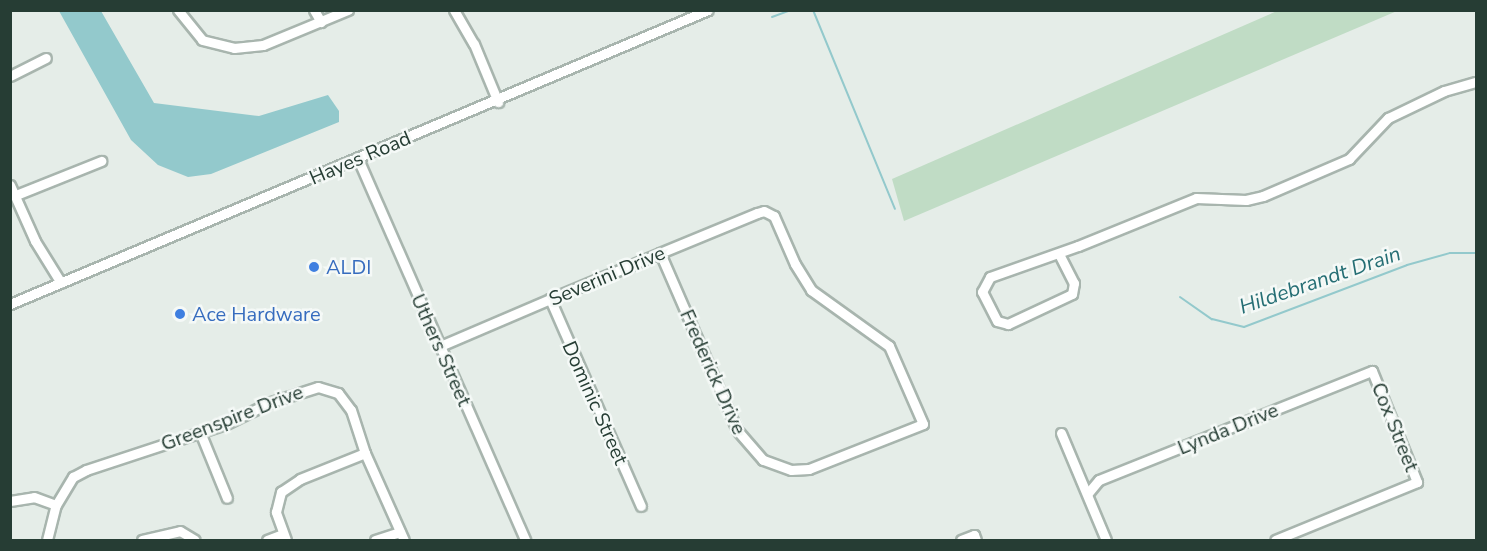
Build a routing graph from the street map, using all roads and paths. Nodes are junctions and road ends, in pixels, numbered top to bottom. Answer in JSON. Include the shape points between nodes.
{"nodes":[{"id":1,"x":178,"y":10,"type":"edge"},
{"id":2,"x":314,"y":10,"type":"edge"},
{"id":3,"x":348,"y":10,"type":"edge"},
{"id":4,"x":454,"y":10,"type":"edge"},
{"id":5,"x":708,"y":10,"type":"edge"},
{"id":6,"x":321,"y":22,"type":"junction"},
{"id":7,"x":46,"y":58,"type":"dead end"},
{"id":8,"x":10,"y":76,"type":"edge"},
{"id":9,"x":1474,"y":85,"type":"edge"},
{"id":10,"x":498,"y":102,"type":"junction"},
{"id":11,"x":358,"y":159,"type":"junction"},
{"id":12,"x":101,"y":161,"type":"dead end"},
{"id":13,"x":10,"y":184,"type":"edge"},
{"id":14,"x":16,"y":195,"type":"junction"},
{"id":15,"x":660,"y":253,"type":"junction"},
{"id":16,"x":1059,"y":254,"type":"junction"},
{"id":17,"x":61,"y":283,"type":"junction"},
{"id":18,"x":550,"y":299,"type":"junction"},
{"id":19,"x":10,"y":304,"type":"edge"},
{"id":20,"x":440,"y":346,"type":"junction"},
{"id":21,"x":1372,"y":371,"type":"joint"},
{"id":22,"x":923,"y":424,"type":"joint"},
{"id":23,"x":200,"y":432,"type":"junction"},
{"id":24,"x":1060,"y":433,"type":"dead end"},
{"id":25,"x":365,"y":453,"type":"junction"},
{"id":26,"x":1088,"y":493,"type":"junction"},
{"id":27,"x":227,"y":498,"type":"dead end"},
{"id":28,"x":10,"y":501,"type":"edge"},
{"id":29,"x":56,"y":505,"type":"junction"},
{"id":30,"x":641,"y":506,"type":"dead end"},
{"id":31,"x":402,"y":536,"type":"edge"},
{"id":32,"x":284,"y":537,"type":"edge"},
{"id":33,"x":975,"y":538,"type":"edge"},
{"id":34,"x":47,"y":540,"type":"edge"},
{"id":35,"x":142,"y":540,"type":"edge"},
{"id":36,"x":195,"y":540,"type":"edge"},
{"id":37,"x":267,"y":540,"type":"edge"},
{"id":38,"x":375,"y":540,"type":"edge"},
{"id":39,"x":525,"y":540,"type":"edge"},
{"id":40,"x":961,"y":540,"type":"edge"},
{"id":41,"x":1106,"y":540,"type":"edge"},
{"id":42,"x":1275,"y":540,"type":"edge"}],
"edges":[{"from":1,"to":6,"type":"street","via":[[202,40],[234,48],[263,45]]},
{"from":2,"to":6,"type":"street"},
{"from":3,"to":6,"type":"street"},
{"from":4,"to":10,"type":"street","via":[[474,44]]},
{"from":5,"to":10,"type":"street","name":"Hayes Road"},
{"from":7,"to":8,"type":"street"},
{"from":9,"to":16,"type":"street","via":[[1445,90],[1388,118],[1349,159],[1271,193],[1246,200],[1196,198]]},
{"from":10,"to":11,"type":"street","name":"Hayes Road"},
{"from":11,"to":17,"type":"street","name":"Hayes Road"},
{"from":11,"to":20,"type":"street","name":"Uthers Street"},
{"from":12,"to":14,"type":"street"},
{"from":13,"to":14,"type":"street"},
{"from":14,"to":17,"type":"street","via":[[35,241]]},
{"from":15,"to":18,"type":"street","name":"Severini Drive"},
{"from":15,"to":22,"type":"street","name":"Severini Drive","via":[[757,213],[774,216],[811,290],[889,346]]},
{"from":15,"to":22,"type":"street","name":"Frederick Drive","via":[[737,430],[763,460],[790,470],[809,469]]},
{"from":16,"to":16,"type":"street","via":[[1027,262],[986,280],[982,292],[997,321],[1008,324],[1069,297],[1074,283]]},
{"from":17,"to":19,"type":"street","name":"Hayes Road"},
{"from":18,"to":20,"type":"street","name":"Severini Drive"},
{"from":18,"to":30,"type":"street","name":"Dominic Street"},
{"from":20,"to":39,"type":"street","name":"Uthers Street"},
{"from":21,"to":26,"type":"street","name":"Lynda Drive","via":[[1099,480]]},
{"from":21,"to":42,"type":"street","name":"Cox Street","via":[[1417,482]]},
{"from":23,"to":25,"type":"street","name":"Greenspire Drive","via":[[318,387],[338,393],[345,400]]},
{"from":23,"to":27,"type":"street"},
{"from":23,"to":29,"type":"street","name":"Greenspire Drive","via":[[86,470],[74,477]]},
{"from":24,"to":26,"type":"street"},
{"from":25,"to":31,"type":"street","name":"Greenspire Drive"},
{"from":25,"to":32,"type":"street","via":[[300,479],[281,492],[276,512]]},
{"from":26,"to":41,"type":"street"},
{"from":28,"to":29,"type":"street","via":[[34,497]]},
{"from":29,"to":34,"type":"street","name":"Greenspire Drive"},
{"from":31,"to":38,"type":"street"},
{"from":32,"to":37,"type":"street"},
{"from":33,"to":40,"type":"street"},
{"from":35,"to":36,"type":"street","via":[[180,531]]}]}
